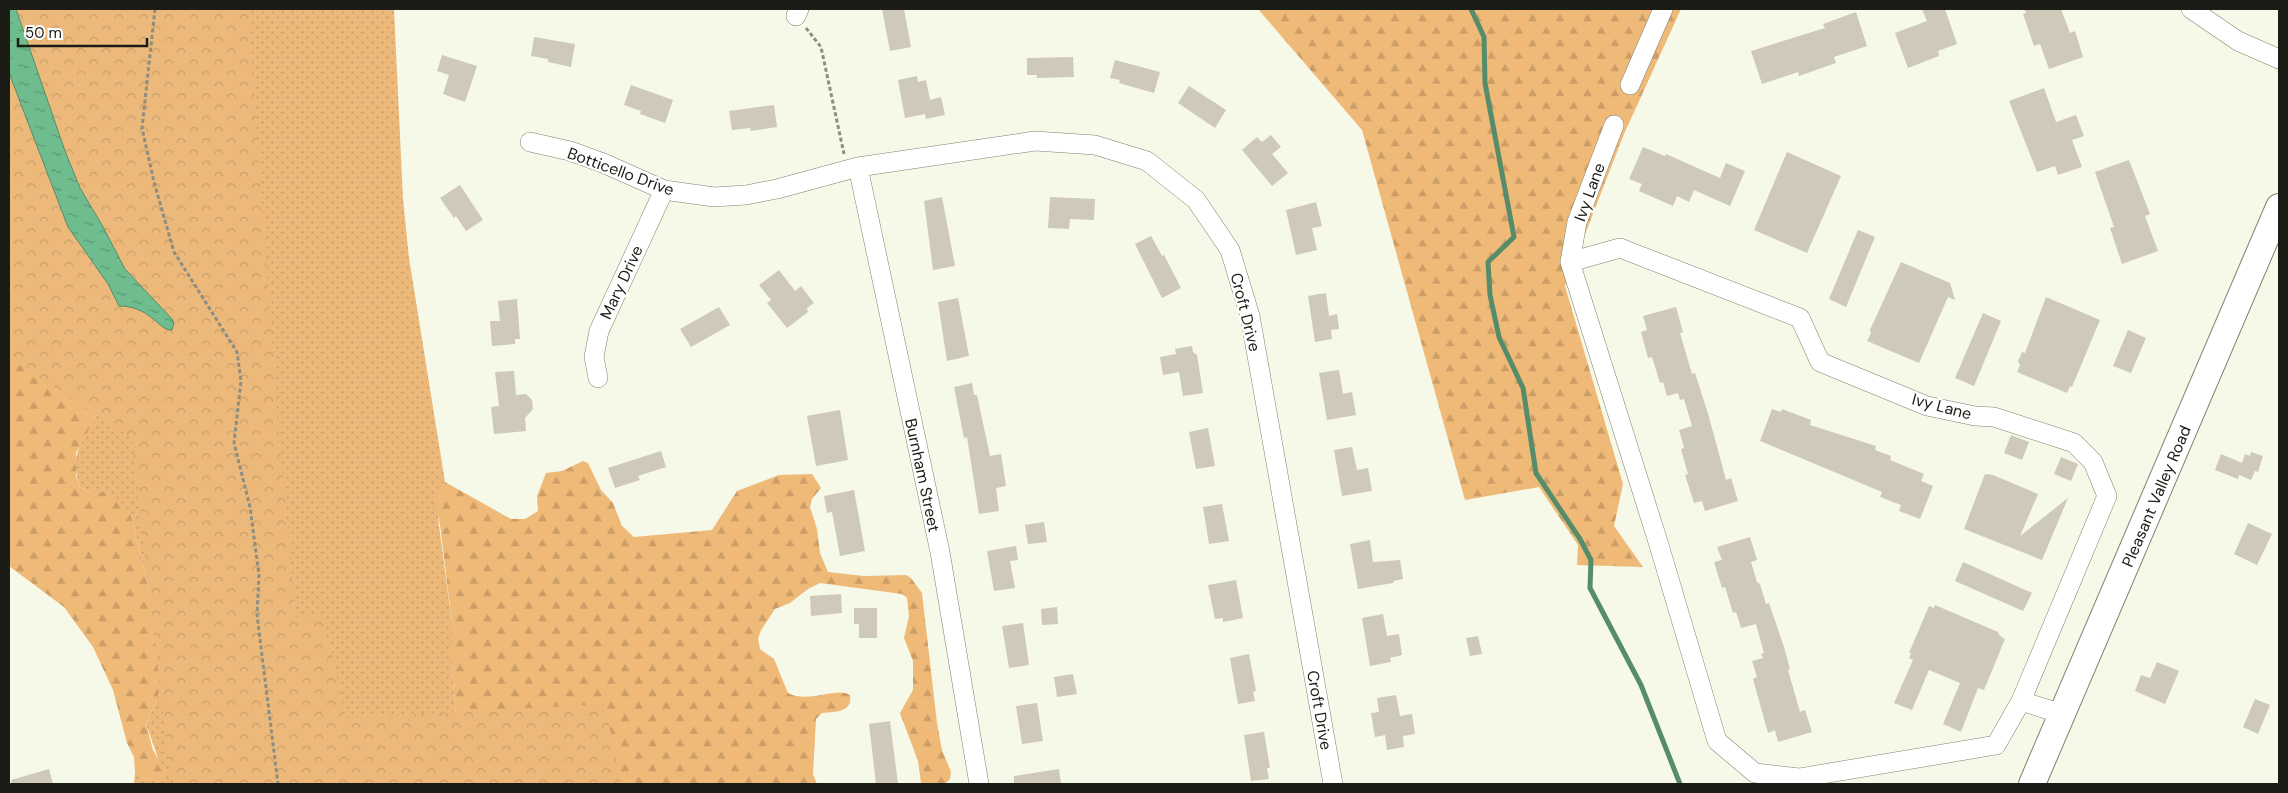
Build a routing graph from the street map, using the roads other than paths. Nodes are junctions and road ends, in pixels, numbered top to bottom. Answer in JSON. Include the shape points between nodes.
{"nodes":[{"id":1,"x":1663,"y":9,"type":"edge"},
{"id":2,"x":2191,"y":9,"type":"edge"},
{"id":3,"x":2279,"y":59,"type":"edge"},
{"id":4,"x":1630,"y":85,"type":"dead end"},
{"id":5,"x":1614,"y":125,"type":"dead end"},
{"id":6,"x":530,"y":142,"type":"dead end"},
{"id":7,"x":858,"y":167,"type":"junction"},
{"id":8,"x":664,"y":190,"type":"junction"},
{"id":9,"x":2279,"y":207,"type":"edge"},
{"id":10,"x":1570,"y":262,"type":"junction"},
{"id":11,"x":598,"y":378,"type":"dead end"},
{"id":12,"x":2021,"y":701,"type":"junction"},
{"id":13,"x":2062,"y":714,"type":"junction"},
{"id":14,"x":979,"y":784,"type":"edge"},
{"id":15,"x":1333,"y":784,"type":"edge"},
{"id":16,"x":2032,"y":784,"type":"edge"}],
"edges":[{"from":1,"to":4,"type":"street"},
{"from":2,"to":3,"type":"street","via":[[2238,41]]},
{"from":5,"to":10,"type":"street","name":"Ivy Lane","via":[[1577,222]]},
{"from":6,"to":8,"type":"street","name":"Botticello Drive","via":[[604,163]]},
{"from":7,"to":8,"type":"street","name":"Botticello Drive","via":[[746,195],[714,197]]},
{"from":7,"to":14,"type":"street","name":"Burnham Street","via":[[940,552]]},
{"from":7,"to":15,"type":"street","name":"Croft Drive","via":[[1035,141],[1095,145],[1147,161],[1196,200],[1230,250],[1250,316]]},
{"from":8,"to":11,"type":"street","name":"Mary Drive","via":[[598,331],[594,357]]},
{"from":9,"to":13,"type":"main road","name":"Pleasant Valley Road"},
{"from":10,"to":12,"type":"street","name":"Ivy Lane","via":[[1717,741],[1755,773],[1799,778],[1996,745]]},
{"from":10,"to":12,"type":"street","name":"Ivy Lane","via":[[1620,248],[1800,318],[1820,362],[1926,406],[1994,417],[2074,443],[2093,462],[2107,496]]},
{"from":12,"to":13,"type":"street"},
{"from":13,"to":16,"type":"main road","name":"Pleasant Valley Road"}]}
